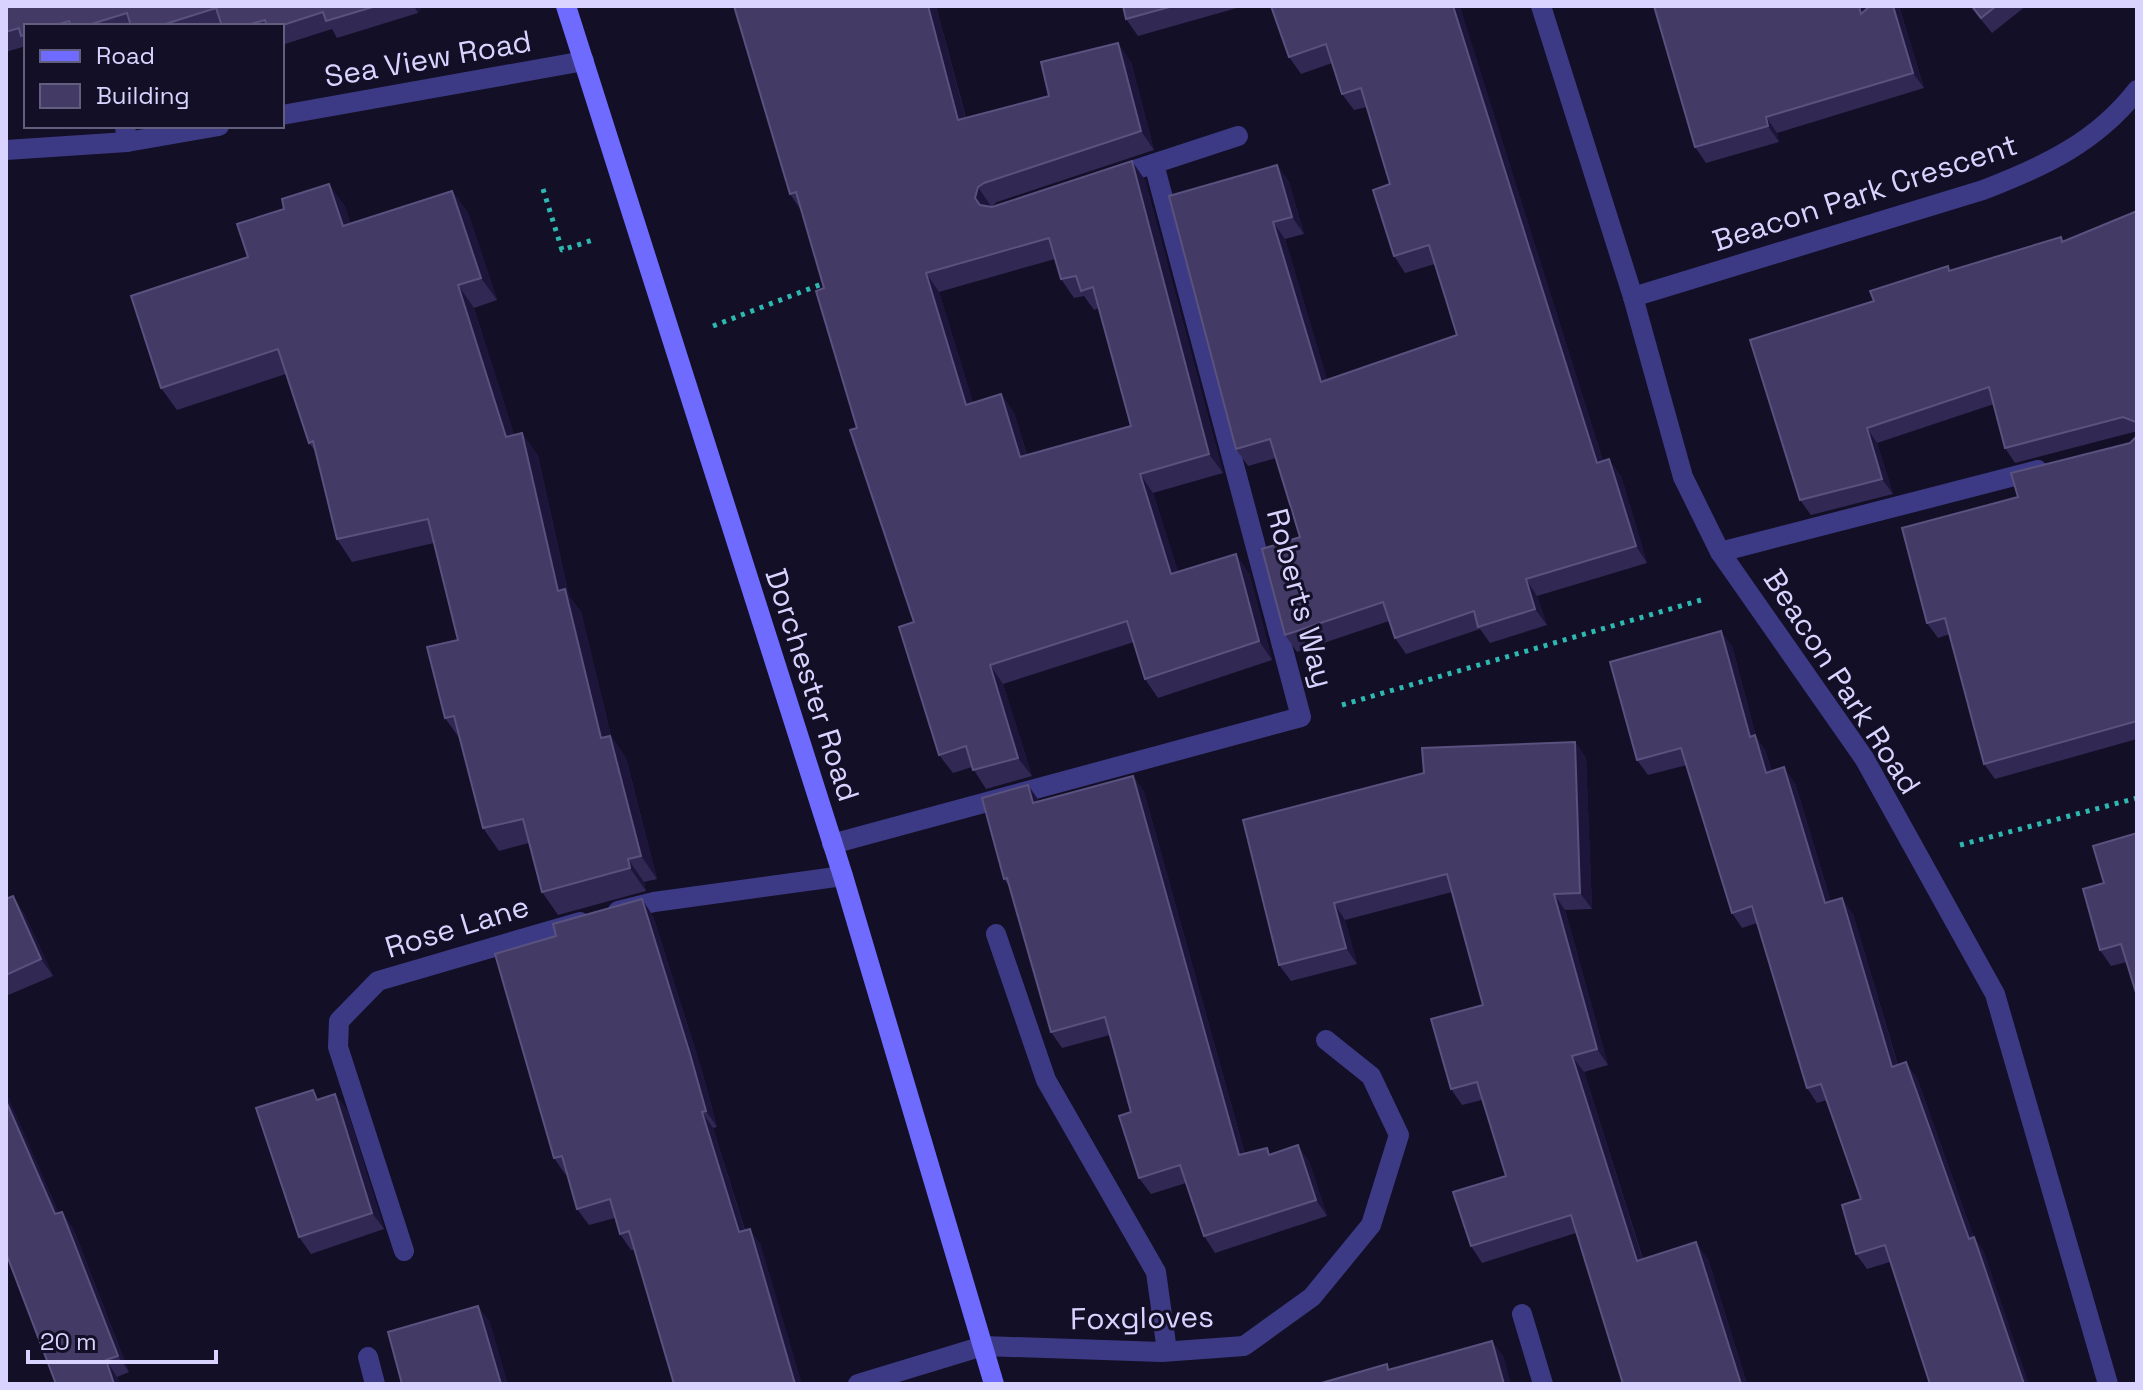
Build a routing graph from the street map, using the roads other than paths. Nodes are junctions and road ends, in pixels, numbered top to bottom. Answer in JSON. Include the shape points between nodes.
{"nodes":[{"id":1,"x":566,"y":6,"type":"edge"},
{"id":2,"x":1541,"y":6,"type":"edge"},
{"id":3,"x":584,"y":61,"type":"junction"},
{"id":4,"x":2137,"y":90,"type":"edge"},
{"id":5,"x":284,"y":115,"type":"edge"},
{"id":6,"x":196,"y":128,"type":"edge"},
{"id":7,"x":126,"y":134,"type":"edge"},
{"id":8,"x":1238,"y":136,"type":"dead end"},
{"id":9,"x":6,"y":150,"type":"edge"},
{"id":10,"x":1154,"y":164,"type":"junction"},
{"id":11,"x":1098,"y":182,"type":"edge"},
{"id":12,"x":1633,"y":297,"type":"junction"},
{"id":13,"x":2060,"y":465,"type":"edge"},
{"id":14,"x":1720,"y":552,"type":"junction"},
{"id":15,"x":832,"y":844,"type":"junction"},
{"id":16,"x":843,"y":876,"type":"junction"},
{"id":17,"x":996,"y":934,"type":"dead end"},
{"id":18,"x":1326,"y":1040,"type":"dead end"},
{"id":19,"x":404,"y":1251,"type":"dead end"},
{"id":20,"x":1522,"y":1314,"type":"dead end"},
{"id":21,"x":983,"y":1346,"type":"junction"},
{"id":22,"x":1167,"y":1351,"type":"junction"},
{"id":23,"x":368,"y":1357,"type":"dead end"},
{"id":24,"x":375,"y":1384,"type":"edge"},
{"id":25,"x":858,"y":1384,"type":"edge"},
{"id":26,"x":994,"y":1384,"type":"edge"},
{"id":27,"x":1543,"y":1384,"type":"edge"},
{"id":28,"x":2108,"y":1384,"type":"edge"}],
"edges":[{"from":1,"to":3,"type":"main road","name":"Dorchester Road"},
{"from":2,"to":12,"type":"street","name":"Beacon Park Road"},
{"from":3,"to":5,"type":"street","name":"Sea View Road"},
{"from":3,"to":15,"type":"main road","name":"Dorchester Road"},
{"from":4,"to":12,"type":"street","name":"Beacon Park Crescent","via":[[2092,136],[2038,169]]},
{"from":6,"to":7,"type":"street"},
{"from":7,"to":9,"type":"street"},
{"from":8,"to":10,"type":"street"},
{"from":10,"to":11,"type":"street"},
{"from":10,"to":15,"type":"street","name":"Roberts Way","via":[[1301,717]]},
{"from":12,"to":14,"type":"street","name":"Beacon Park Road","via":[[1683,477]]},
{"from":13,"to":14,"type":"street"},
{"from":14,"to":28,"type":"street","name":"Beacon Park Road","via":[[1864,758],[1995,994]]},
{"from":15,"to":16,"type":"main road","name":"Dorchester Road"},
{"from":16,"to":19,"type":"street","name":"Rose Lane","via":[[654,902],[378,981],[349,1008],[336,1032]]},
{"from":16,"to":21,"type":"main road","name":"Dorchester Road"},
{"from":17,"to":22,"type":"street","via":[[1046,1080],[1156,1272]]},
{"from":18,"to":22,"type":"street","name":"Foxgloves","via":[[1371,1076],[1399,1135],[1371,1225],[1312,1297],[1244,1346]]},
{"from":20,"to":27,"type":"street"},
{"from":21,"to":22,"type":"street","name":"Foxgloves"},
{"from":21,"to":25,"type":"street","name":"Foxgloves"},
{"from":21,"to":26,"type":"main road","name":"Dorchester Road"},
{"from":23,"to":24,"type":"street"}]}
